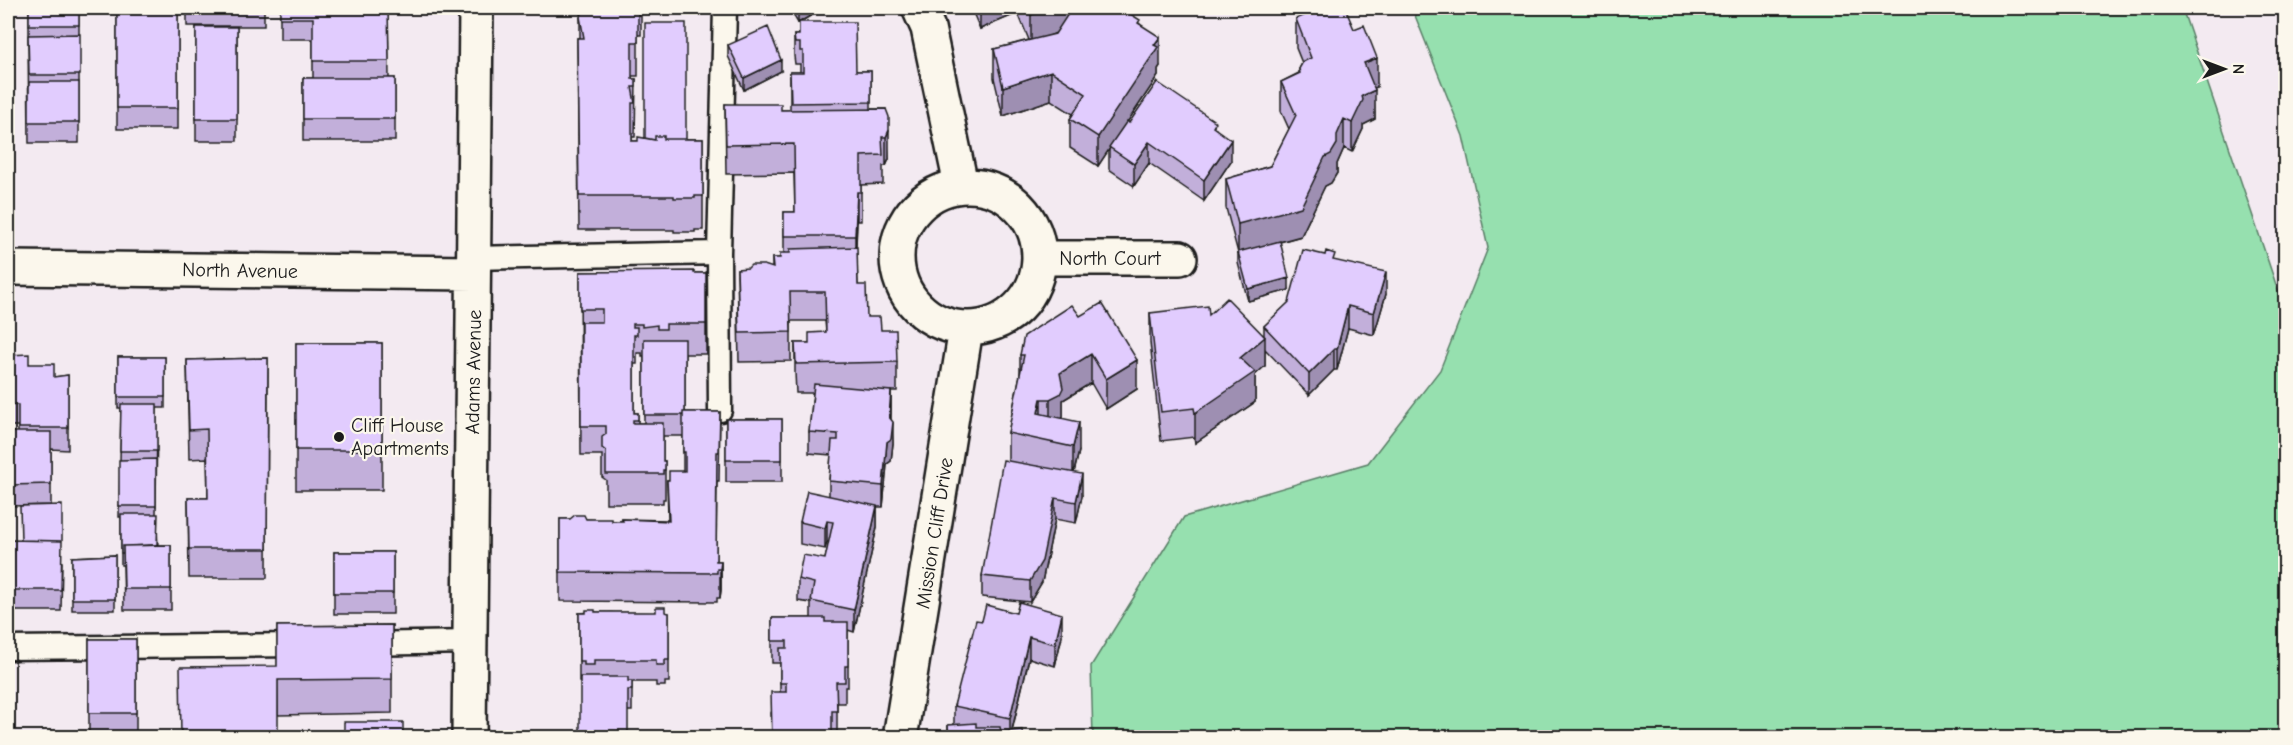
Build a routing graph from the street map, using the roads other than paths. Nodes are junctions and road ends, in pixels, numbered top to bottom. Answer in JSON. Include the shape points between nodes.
{"nodes":[{"id":1,"x":476,"y":8,"type":"edge"},
{"id":2,"x":725,"y":8,"type":"edge"},
{"id":3,"x":919,"y":8,"type":"edge"},
{"id":4,"x":961,"y":185,"type":"junction"},
{"id":5,"x":719,"y":254,"type":"junction"},
{"id":6,"x":1039,"y":258,"type":"junction"},
{"id":7,"x":1180,"y":258,"type":"dead end"},
{"id":8,"x":473,"y":265,"type":"junction"},
{"id":9,"x":8,"y":268,"type":"edge"},
{"id":10,"x":966,"y":329,"type":"junction"},
{"id":11,"x":720,"y":410,"type":"edge"},
{"id":12,"x":470,"y":642,"type":"junction"},
{"id":13,"x":8,"y":648,"type":"edge"},
{"id":14,"x":469,"y":738,"type":"edge"},
{"id":15,"x":900,"y":738,"type":"edge"}],
"edges":[{"from":1,"to":8,"type":"street","name":"Adams Avenue"},
{"from":2,"to":5,"type":"lane"},
{"from":3,"to":4,"type":"street","via":[[928,28]]},
{"from":4,"to":6,"type":"street","via":[[990,189],[1016,204],[1034,228]]},
{"from":4,"to":10,"type":"street","via":[[936,193],[914,210],[901,232],[897,259],[902,286],[917,308],[940,323]]},
{"from":5,"to":8,"type":"lane"},
{"from":5,"to":11,"type":"lane"},
{"from":6,"to":7,"type":"street","name":"North Court"},
{"from":6,"to":10,"type":"street","via":[[1034,285],[1017,309],[994,324]]},
{"from":8,"to":9,"type":"street","name":"North Avenue"},
{"from":8,"to":12,"type":"street","name":"Adams Avenue"},
{"from":10,"to":15,"type":"street","name":"Mission Cliff Drive"},
{"from":12,"to":13,"type":"lane"},
{"from":12,"to":14,"type":"street","name":"Adams Avenue"}]}
